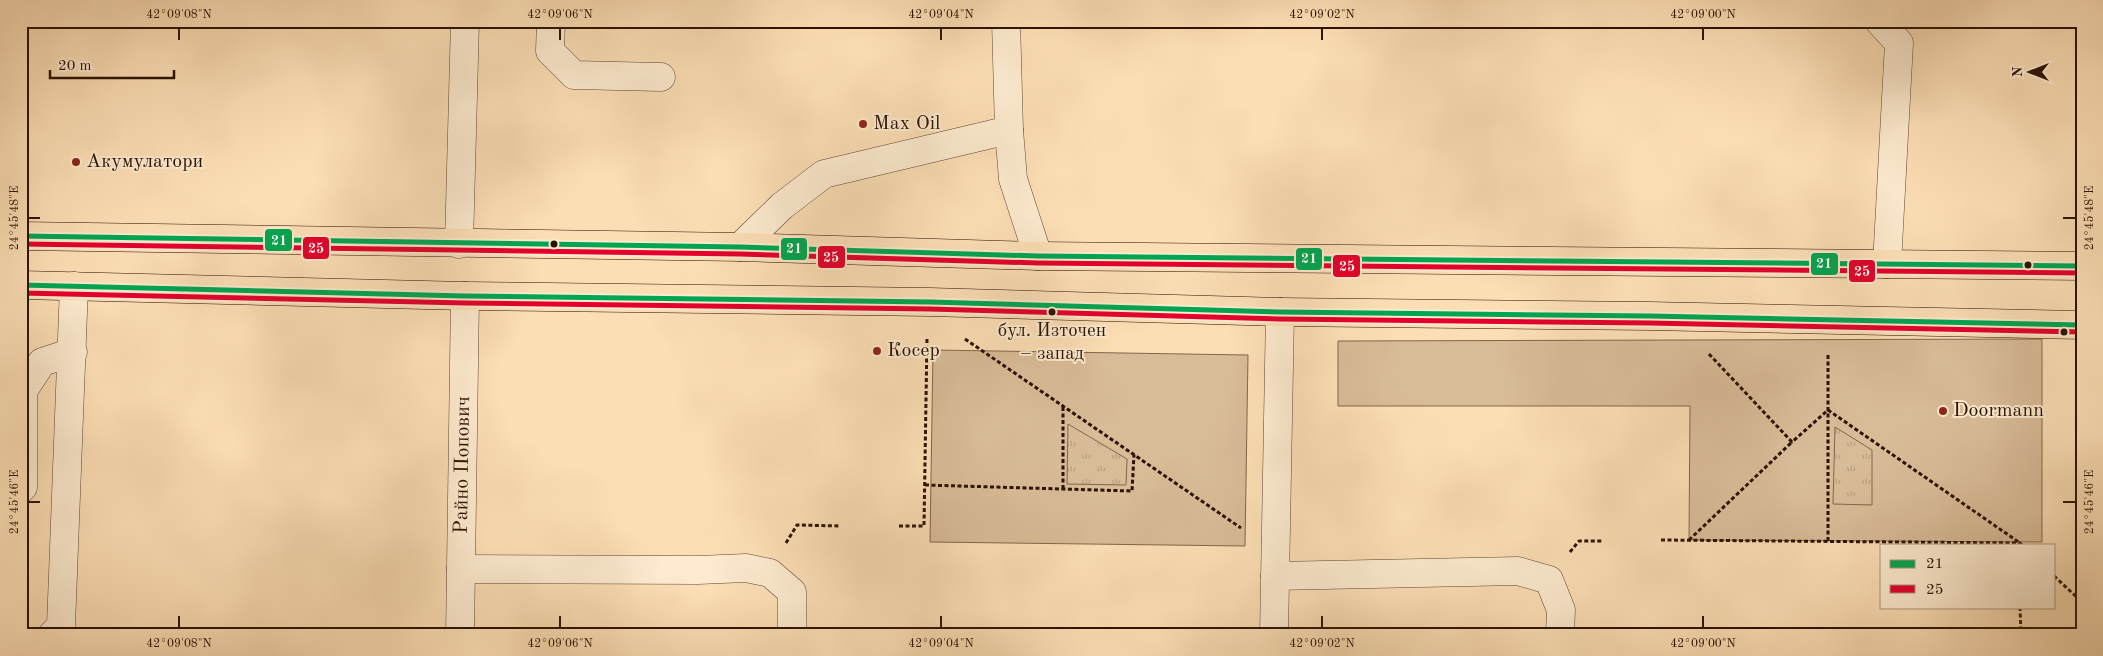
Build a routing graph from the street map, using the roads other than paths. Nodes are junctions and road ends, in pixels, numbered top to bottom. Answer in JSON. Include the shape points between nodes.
{"nodes":[{"id":1,"x":465,"y":21,"type":"edge"},
{"id":2,"x":551,"y":21,"type":"edge"},
{"id":3,"x":1006,"y":21,"type":"edge"},
{"id":4,"x":1879,"y":21,"type":"edge"},
{"id":5,"x":661,"y":77,"type":"dead end"},
{"id":6,"x":1009,"y":130,"type":"junction"},
{"id":7,"x":21,"y":236,"type":"edge"},
{"id":8,"x":459,"y":244,"type":"junction"},
{"id":9,"x":740,"y":247,"type":"junction"},
{"id":10,"x":1038,"y":256,"type":"junction"},
{"id":11,"x":1887,"y":264,"type":"junction"},
{"id":12,"x":2082,"y":266,"type":"edge"},
{"id":13,"x":21,"y":285,"type":"edge"},
{"id":14,"x":74,"y":286,"type":"junction"},
{"id":15,"x":465,"y":296,"type":"junction"},
{"id":16,"x":1280,"y":312,"type":"junction"},
{"id":17,"x":2082,"y":325,"type":"edge"},
{"id":18,"x":73,"y":352,"type":"junction"},
{"id":19,"x":21,"y":489,"type":"edge"},
{"id":20,"x":1275,"y":564,"type":"junction"},
{"id":21,"x":461,"y":569,"type":"junction"},
{"id":22,"x":462,"y":634,"type":"edge"},
{"id":23,"x":52,"y":635,"type":"edge"},
{"id":24,"x":792,"y":635,"type":"edge"},
{"id":25,"x":1274,"y":635,"type":"edge"},
{"id":26,"x":1560,"y":635,"type":"edge"}],
"edges":[{"from":1,"to":8,"type":"street"},
{"from":2,"to":5,"type":"street","via":[[550,51],[574,75]]},
{"from":3,"to":6,"type":"street"},
{"from":4,"to":11,"type":"street","via":[[1899,43]]},
{"from":6,"to":9,"type":"street","via":[[824,174],[782,206]]},
{"from":6,"to":10,"type":"street","via":[[1013,179]]},
{"from":7,"to":8,"type":"main road"},
{"from":8,"to":9,"type":"main road"},
{"from":9,"to":10,"type":"main road"},
{"from":10,"to":11,"type":"main road"},
{"from":11,"to":12,"type":"main road"},
{"from":13,"to":14,"type":"main road"},
{"from":14,"to":15,"type":"main road"},
{"from":14,"to":18,"type":"street"},
{"from":15,"to":16,"type":"main road","via":[[930,302]]},
{"from":15,"to":21,"type":"street","name":"Райно Попович"},
{"from":16,"to":17,"type":"main road"},
{"from":16,"to":20,"type":"street"},
{"from":18,"to":19,"type":"street","via":[[42,362],[23,390]]},
{"from":18,"to":23,"type":"street","via":[[61,626]]},
{"from":20,"to":25,"type":"street"},
{"from":20,"to":26,"type":"street","via":[[1518,571],[1549,580],[1561,610]]},
{"from":21,"to":22,"type":"street","name":"Райно Попович"},
{"from":21,"to":24,"type":"street","via":[[746,568],[770,573],[792,592]]}]}
